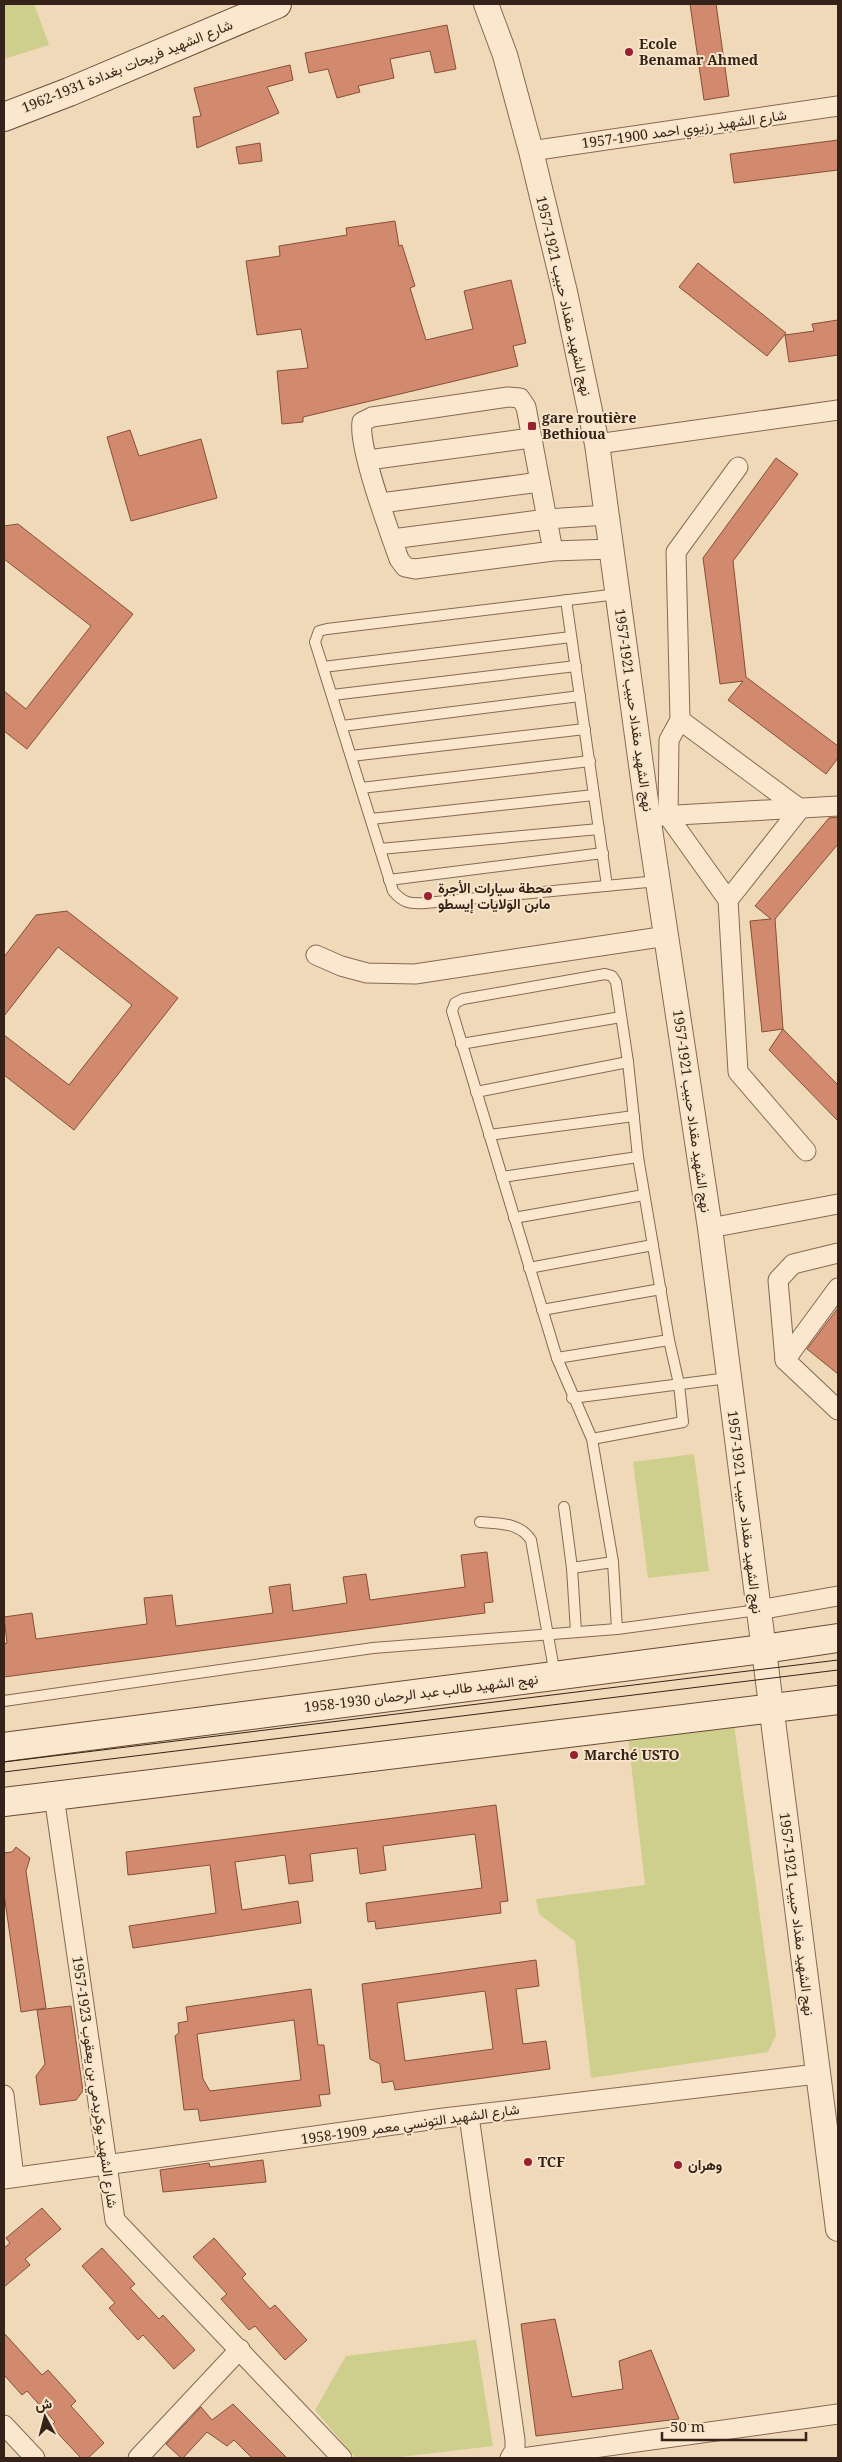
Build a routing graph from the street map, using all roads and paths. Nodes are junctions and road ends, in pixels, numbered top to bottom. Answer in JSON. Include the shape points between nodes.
{"nodes":[{"id":1,"x":277,"y":4,"type":"edge"},
{"id":2,"x":486,"y":4,"type":"edge"},
{"id":3,"x":838,"y":106,"type":"edge"},
{"id":4,"x":4,"y":116,"type":"edge"},
{"id":5,"x":531,"y":151,"type":"junction"},
{"id":6,"x":838,"y":410,"type":"edge"},
{"id":7,"x":531,"y":438,"type":"junction"},
{"id":8,"x":597,"y":444,"type":"junction"},
{"id":9,"x":368,"y":460,"type":"junction"},
{"id":10,"x":738,"y":467,"type":"dead end"},
{"id":11,"x":540,"y":482,"type":"junction"},
{"id":12,"x":381,"y":503,"type":"junction"},
{"id":13,"x":607,"y":515,"type":"junction"},
{"id":14,"x":547,"y":519,"type":"junction"},
{"id":15,"x":392,"y":540,"type":"junction"},
{"id":16,"x":612,"y":550,"type":"junction"},
{"id":17,"x":553,"y":551,"type":"junction"},
{"id":18,"x":618,"y":594,"type":"junction"},
{"id":19,"x":566,"y":600,"type":"junction"},
{"id":20,"x":572,"y":638,"type":"junction"},
{"id":21,"x":576,"y":666,"type":"junction"},
{"id":22,"x":323,"y":667,"type":"junction"},
{"id":23,"x":332,"y":695,"type":"junction"},
{"id":24,"x":580,"y":696,"type":"junction"},
{"id":25,"x":680,"y":720,"type":"junction"},
{"id":26,"x":342,"y":726,"type":"junction"},
{"id":27,"x":585,"y":729,"type":"junction"},
{"id":28,"x":351,"y":756,"type":"junction"},
{"id":29,"x":590,"y":761,"type":"junction"},
{"id":30,"x":361,"y":788,"type":"junction"},
{"id":31,"x":594,"y":794,"type":"junction"},
{"id":32,"x":838,"y":806,"type":"edge"},
{"id":33,"x":800,"y":809,"type":"junction"},
{"id":34,"x":658,"y":816,"type":"junction"},
{"id":35,"x":371,"y":819,"type":"junction"},
{"id":36,"x":599,"y":829,"type":"junction"},
{"id":37,"x":380,"y":849,"type":"junction"},
{"id":38,"x":603,"y":853,"type":"junction"},
{"id":39,"x":390,"y":880,"type":"junction"},
{"id":40,"x":658,"y":881,"type":"junction"},
{"id":41,"x":608,"y":886,"type":"junction"},
{"id":42,"x":728,"y":900,"type":"junction"},
{"id":43,"x":667,"y":936,"type":"junction"},
{"id":44,"x":316,"y":955,"type":"dead end"},
{"id":45,"x":621,"y":1017,"type":"junction"},
{"id":46,"x":460,"y":1044,"type":"junction"},
{"id":47,"x":628,"y":1062,"type":"junction"},
{"id":48,"x":476,"y":1092,"type":"junction"},
{"id":49,"x":634,"y":1116,"type":"junction"},
{"id":50,"x":489,"y":1135,"type":"junction"},
{"id":51,"x":806,"y":1151,"type":"dead end"},
{"id":52,"x":638,"y":1157,"type":"junction"},
{"id":53,"x":502,"y":1177,"type":"junction"},
{"id":54,"x":644,"y":1195,"type":"junction"},
{"id":55,"x":838,"y":1204,"type":"edge"},
{"id":56,"x":514,"y":1218,"type":"junction"},
{"id":57,"x":710,"y":1228,"type":"junction"},
{"id":58,"x":653,"y":1245,"type":"junction"},
{"id":59,"x":838,"y":1253,"type":"edge"},
{"id":60,"x":530,"y":1268,"type":"junction"},
{"id":61,"x":838,"y":1288,"type":"edge"},
{"id":62,"x":661,"y":1289,"type":"junction"},
{"id":63,"x":542,"y":1310,"type":"junction"},
{"id":64,"x":669,"y":1340,"type":"junction"},
{"id":65,"x":557,"y":1358,"type":"junction"},
{"id":66,"x":784,"y":1360,"type":"junction"},
{"id":67,"x":728,"y":1378,"type":"junction"},
{"id":68,"x":679,"y":1384,"type":"junction"},
{"id":69,"x":572,"y":1398,"type":"junction"},
{"id":70,"x":838,"y":1410,"type":"edge"},
{"id":71,"x":592,"y":1439,"type":"junction"},
{"id":72,"x":564,"y":1506,"type":"dead end"},
{"id":73,"x":480,"y":1522,"type":"dead end"},
{"id":74,"x":613,"y":1562,"type":"junction"},
{"id":75,"x":572,"y":1568,"type":"junction"},
{"id":76,"x":837,"y":1598,"type":"edge"},
{"id":77,"x":758,"y":1610,"type":"junction"},
{"id":78,"x":617,"y":1629,"type":"junction"},
{"id":79,"x":576,"y":1632,"type":"junction"},
{"id":80,"x":548,"y":1635,"type":"junction"},
{"id":81,"x":838,"y":1638,"type":"edge"},
{"id":82,"x":763,"y":1650,"type":"junction"},
{"id":83,"x":556,"y":1676,"type":"junction"},
{"id":84,"x":838,"y":1700,"type":"edge"},
{"id":85,"x":4,"y":1701,"type":"edge"},
{"id":86,"x":770,"y":1709,"type":"junction"},
{"id":87,"x":4,"y":1747,"type":"edge"},
{"id":88,"x":54,"y":1796,"type":"junction"},
{"id":89,"x":4,"y":1802,"type":"edge"},
{"id":90,"x":818,"y":2074,"type":"junction"},
{"id":91,"x":4,"y":2095,"type":"edge"},
{"id":92,"x":469,"y":2116,"type":"junction"},
{"id":93,"x":107,"y":2166,"type":"junction"},
{"id":94,"x":9,"y":2178,"type":"edge"},
{"id":95,"x":838,"y":2229,"type":"edge"},
{"id":96,"x":240,"y":2349,"type":"junction"},
{"id":97,"x":838,"y":2414,"type":"edge"},
{"id":98,"x":4,"y":2425,"type":"edge"},
{"id":99,"x":36,"y":2458,"type":"edge"},
{"id":100,"x":138,"y":2458,"type":"edge"},
{"id":101,"x":342,"y":2458,"type":"edge"},
{"id":102,"x":510,"y":2458,"type":"edge"},
{"id":103,"x":522,"y":2458,"type":"edge"}],
"edges":[{"from":1,"to":4,"type":"main road","name":"شارع الشهيد فريحات بغدادة 1931-1962"},
{"from":2,"to":5,"type":"street","name":"نهج الشهيد مقداد حبيب 1921-1957","via":[[505,55]]},
{"from":3,"to":5,"type":"street","name":"شارع الشهيد رزيوي احمد 1900-1957"},
{"from":5,"to":8,"type":"street","name":"نهج الشهيد مقداد حبيب 1921-1957"},
{"from":6,"to":8,"type":"street"},
{"from":7,"to":9,"type":"street"},
{"from":7,"to":9,"type":"street","via":[[526,407],[520,398],[508,397],[372,417],[362,422],[360,433]]},
{"from":7,"to":11,"type":"street"},
{"from":8,"to":13,"type":"street","name":"نهج الشهيد مقداد حبيب 1921-1957"},
{"from":9,"to":12,"type":"street"},
{"from":10,"to":25,"type":"street","via":[[676,552]]},
{"from":11,"to":12,"type":"street"},
{"from":11,"to":14,"type":"street"},
{"from":12,"to":15,"type":"street"},
{"from":13,"to":14,"type":"street"},
{"from":13,"to":16,"type":"street","name":"نهج الشهيد مقداد حبيب 1921-1957"},
{"from":14,"to":15,"type":"street"},
{"from":14,"to":17,"type":"street"},
{"from":15,"to":17,"type":"street","via":[[399,559],[405,566],[415,569]]},
{"from":16,"to":17,"type":"street"},
{"from":16,"to":18,"type":"street","name":"نهج الشهيد مقداد حبيب 1921-1957"},
{"from":18,"to":19,"type":"lane"},
{"from":18,"to":34,"type":"street","name":"نهج الشهيد مقداد حبيب 1921-1957"},
{"from":19,"to":20,"type":"lane"},
{"from":19,"to":22,"type":"lane","via":[[327,628],[319,632],[316,642]]},
{"from":20,"to":21,"type":"lane"},
{"from":20,"to":22,"type":"lane"},
{"from":21,"to":23,"type":"lane"},
{"from":21,"to":24,"type":"lane"},
{"from":22,"to":23,"type":"lane"},
{"from":23,"to":26,"type":"lane"},
{"from":24,"to":26,"type":"lane"},
{"from":24,"to":27,"type":"lane"},
{"from":25,"to":33,"type":"street"},
{"from":25,"to":34,"type":"street","via":[[669,740]]},
{"from":26,"to":28,"type":"lane"},
{"from":27,"to":28,"type":"lane"},
{"from":27,"to":29,"type":"lane"},
{"from":28,"to":30,"type":"lane"},
{"from":29,"to":30,"type":"lane"},
{"from":29,"to":31,"type":"lane"},
{"from":30,"to":35,"type":"lane"},
{"from":31,"to":35,"type":"lane"},
{"from":31,"to":36,"type":"lane"},
{"from":32,"to":33,"type":"street"},
{"from":33,"to":34,"type":"street"},
{"from":33,"to":42,"type":"street"},
{"from":34,"to":40,"type":"street","name":"نهج الشهيد مقداد حبيب 1921-1957"},
{"from":34,"to":42,"type":"street"},
{"from":35,"to":37,"type":"lane"},
{"from":36,"to":37,"type":"lane"},
{"from":36,"to":38,"type":"lane"},
{"from":37,"to":39,"type":"lane"},
{"from":38,"to":39,"type":"lane"},
{"from":38,"to":41,"type":"lane"},
{"from":39,"to":41,"type":"lane","via":[[400,901],[410,904]]},
{"from":40,"to":41,"type":"lane"},
{"from":40,"to":43,"type":"street","name":"نهج الشهيد مقداد حبيب 1921-1957"},
{"from":42,"to":51,"type":"street","via":[[738,1072]]},
{"from":43,"to":44,"type":"street","via":[[415,974],[367,973]]},
{"from":43,"to":57,"type":"street","name":"نهج الشهيد مقداد حبيب 1921-1957"},
{"from":45,"to":46,"type":"lane"},
{"from":45,"to":46,"type":"lane","via":[[616,982],[605,974],[463,999],[455,1003],[452,1011]]},
{"from":45,"to":47,"type":"lane"},
{"from":46,"to":48,"type":"lane"},
{"from":47,"to":48,"type":"lane"},
{"from":47,"to":49,"type":"lane"},
{"from":48,"to":50,"type":"lane"},
{"from":49,"to":50,"type":"lane"},
{"from":49,"to":52,"type":"lane"},
{"from":50,"to":53,"type":"lane"},
{"from":52,"to":53,"type":"lane"},
{"from":52,"to":54,"type":"lane"},
{"from":53,"to":56,"type":"lane"},
{"from":54,"to":56,"type":"lane"},
{"from":54,"to":58,"type":"lane"},
{"from":55,"to":57,"type":"street"},
{"from":56,"to":60,"type":"lane"},
{"from":57,"to":67,"type":"street","name":"نهج الشهيد مقداد حبيب 1921-1957"},
{"from":58,"to":60,"type":"lane"},
{"from":58,"to":62,"type":"lane"},
{"from":59,"to":66,"type":"street","via":[[793,1264],[778,1280]]},
{"from":60,"to":63,"type":"lane"},
{"from":61,"to":66,"type":"street"},
{"from":62,"to":63,"type":"lane"},
{"from":62,"to":64,"type":"lane"},
{"from":63,"to":65,"type":"lane"},
{"from":64,"to":65,"type":"lane"},
{"from":64,"to":68,"type":"lane"},
{"from":65,"to":69,"type":"lane"},
{"from":66,"to":70,"type":"street"},
{"from":67,"to":68,"type":"lane"},
{"from":67,"to":77,"type":"street","name":"نهج الشهيد مقداد حبيب 1921-1957"},
{"from":68,"to":69,"type":"lane"},
{"from":68,"to":71,"type":"lane","via":[[683,1417],[680,1424]]},
{"from":69,"to":71,"type":"lane"},
{"from":71,"to":74,"type":"lane"},
{"from":72,"to":75,"type":"lane"},
{"from":73,"to":80,"type":"lane","via":[[515,1526],[526,1532],[531,1540]]},
{"from":74,"to":75,"type":"lane"},
{"from":74,"to":78,"type":"lane"},
{"from":75,"to":79,"type":"lane"},
{"from":76,"to":77,"type":"street"},
{"from":77,"to":78,"type":"lane"},
{"from":77,"to":82,"type":"street","name":"نهج الشهيد مقداد حبيب 1921-1957"},
{"from":78,"to":79,"type":"lane"},
{"from":79,"to":80,"type":"lane"},
{"from":80,"to":83,"type":"lane"},
{"from":80,"to":85,"type":"lane","via":[[373,1648]]},
{"from":81,"to":82,"type":"main road","name":"نهج الشهيد طالب عبد الرحمان 1930-1958"},
{"from":82,"to":83,"type":"main road","name":"نهج الشهيد طالب عبد الرحمان 1930-1958"},
{"from":82,"to":86,"type":"street","name":"نهج الشهيد مقداد حبيب 1921-1957"},
{"from":83,"to":87,"type":"main road","name":"نهج الشهيد طالب عبد الرحمان 1930-1958"},
{"from":84,"to":86,"type":"main road"},
{"from":86,"to":88,"type":"main road"},
{"from":86,"to":90,"type":"street","name":"نهج الشهيد مقداد حبيب 1921-1957"},
{"from":88,"to":89,"type":"main road"},
{"from":88,"to":93,"type":"street","name":"شارع الشهيد بوكريدمي بن يعقوب 1923-1957"},
{"from":90,"to":92,"type":"street","name":"شارع الشهيد التونسي معمر 1909-1958"},
{"from":90,"to":95,"type":"street","name":"نهج الشهيد مقداد حبيب 1921-1957"},
{"from":91,"to":94,"type":"street"},
{"from":92,"to":93,"type":"street","name":"شارع الشهيد التونسي معمر 1909-1958"},
{"from":92,"to":102,"type":"street","via":[[515,2440],[515,2450]]},
{"from":93,"to":94,"type":"street","name":"شارع الشهيد التونسي معمر 1909-1958"},
{"from":93,"to":96,"type":"street","name":"شارع الشهيد بوكريدمي بن يعقوب 1923-1957","via":[[115,2220]]},
{"from":96,"to":100,"type":"street"},
{"from":96,"to":101,"type":"street","name":"شارع الشهيد بوكريدمي بن يعقوب 1923-1957"},
{"from":97,"to":103,"type":"street"},
{"from":98,"to":99,"type":"street"}]}
